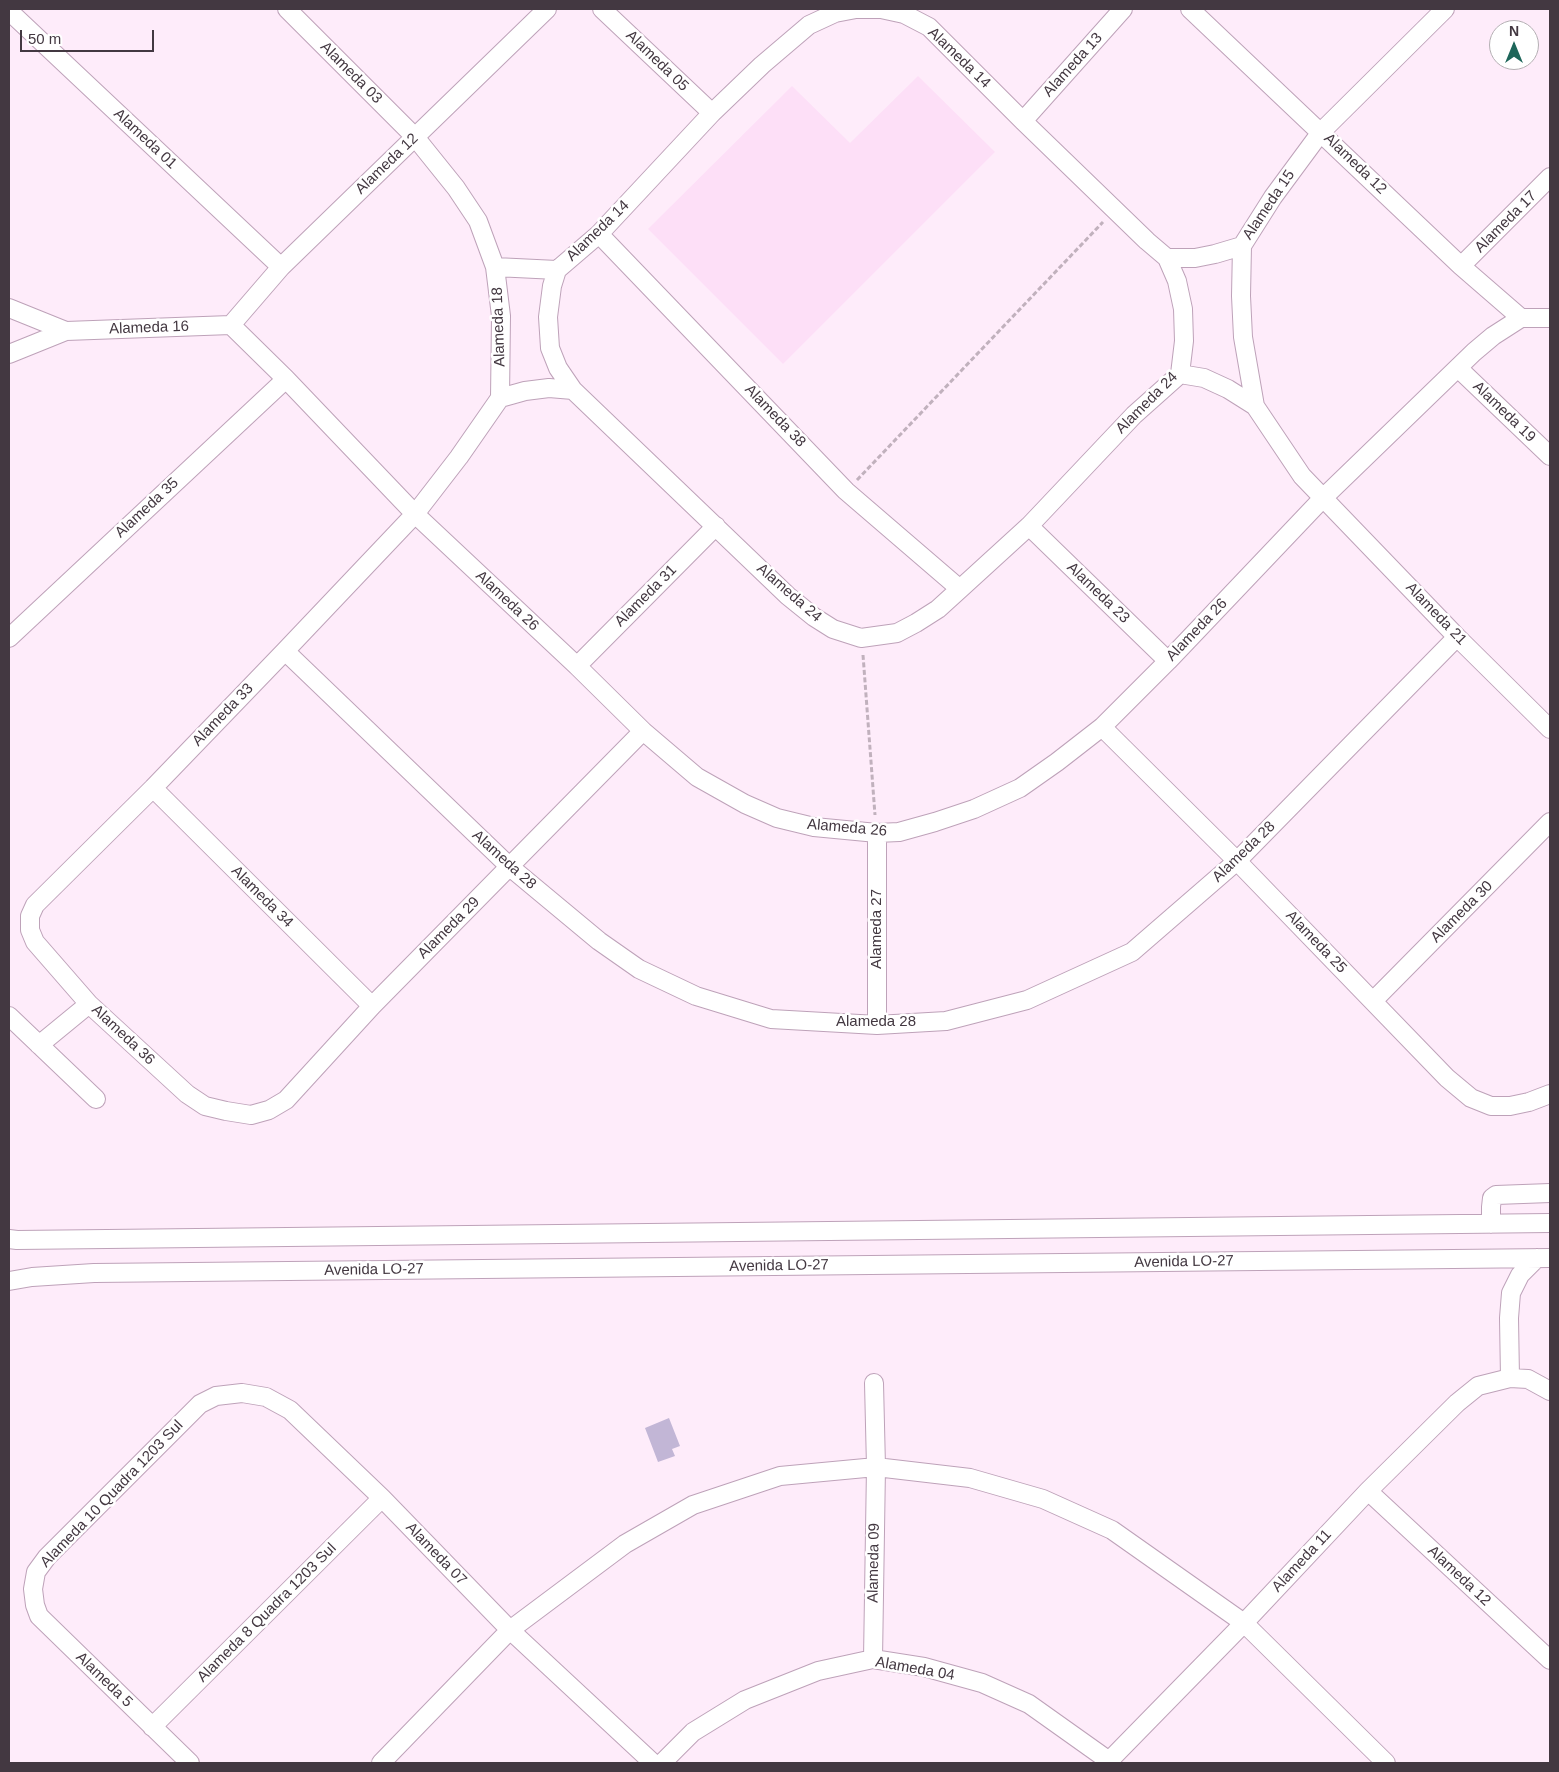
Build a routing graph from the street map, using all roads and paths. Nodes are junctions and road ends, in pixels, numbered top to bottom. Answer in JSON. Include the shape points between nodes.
{"nodes":[{"id":1,"x":288,"y":9,"type":"edge"},
{"id":2,"x":547,"y":9,"type":"edge"},
{"id":3,"x":602,"y":9,"type":"edge"},
{"id":4,"x":1123,"y":9,"type":"edge"},
{"id":5,"x":1190,"y":9,"type":"edge"},
{"id":6,"x":1445,"y":9,"type":"edge"},
{"id":7,"x":9,"y":10,"type":"edge"},
{"id":8,"x":712,"y":113,"type":"junction"},
{"id":9,"x":1023,"y":121,"type":"junction"},
{"id":10,"x":1321,"y":132,"type":"junction"},
{"id":11,"x":415,"y":137,"type":"junction"},
{"id":12,"x":1550,"y":177,"type":"edge"},
{"id":13,"x":1115,"y":209,"type":"junction"},
{"id":14,"x":599,"y":234,"type":"junction"},
{"id":15,"x":1242,"y":246,"type":"junction"},
{"id":16,"x":1167,"y":258,"type":"junction"},
{"id":17,"x":496,"y":266,"type":"junction"},
{"id":18,"x":1461,"y":266,"type":"junction"},
{"id":19,"x":281,"y":267,"type":"junction"},
{"id":20,"x":557,"y":270,"type":"junction"},
{"id":21,"x":9,"y":308,"type":"edge"},
{"id":22,"x":1183,"y":309,"type":"joint"},
{"id":23,"x":1521,"y":318,"type":"junction"},
{"id":24,"x":1550,"y":318,"type":"edge"},
{"id":25,"x":231,"y":325,"type":"junction"},
{"id":26,"x":66,"y":331,"type":"junction"},
{"id":27,"x":9,"y":354,"type":"edge"},
{"id":28,"x":1458,"y":368,"type":"junction"},
{"id":29,"x":1180,"y":374,"type":"junction"},
{"id":30,"x":286,"y":379,"type":"junction"},
{"id":31,"x":573,"y":390,"type":"junction"},
{"id":32,"x":500,"y":398,"type":"junction"},
{"id":33,"x":1255,"y":406,"type":"junction"},
{"id":34,"x":1550,"y":456,"type":"edge"},
{"id":35,"x":846,"y":491,"type":"junction"},
{"id":36,"x":1323,"y":498,"type":"junction"},
{"id":37,"x":415,"y":514,"type":"junction"},
{"id":38,"x":716,"y":526,"type":"junction"},
{"id":39,"x":1029,"y":526,"type":"junction"},
{"id":40,"x":960,"y":589,"type":"junction"},
{"id":41,"x":1457,"y":637,"type":"junction"},
{"id":42,"x":9,"y":638,"type":"edge"},
{"id":43,"x":861,"y":638,"type":"junction"},
{"id":44,"x":285,"y":651,"type":"junction"},
{"id":45,"x":1168,"y":661,"type":"junction"},
{"id":46,"x":577,"y":666,"type":"junction"},
{"id":47,"x":1102,"y":727,"type":"junction"},
{"id":48,"x":1550,"y":729,"type":"edge"},
{"id":49,"x":643,"y":731,"type":"junction"},
{"id":50,"x":152,"y":788,"type":"junction"},
{"id":51,"x":1550,"y":822,"type":"edge"},
{"id":52,"x":877,"y":833,"type":"junction"},
{"id":53,"x":1237,"y":861,"type":"junction"},
{"id":54,"x":510,"y":867,"type":"junction"},
{"id":55,"x":30,"y":916,"type":"joint"},
{"id":56,"x":1373,"y":1002,"type":"junction"},
{"id":57,"x":89,"y":1004,"type":"junction"},
{"id":58,"x":372,"y":1006,"type":"junction"},
{"id":59,"x":9,"y":1016,"type":"edge"},
{"id":60,"x":877,"y":1025,"type":"junction"},
{"id":61,"x":40,"y":1044,"type":"junction"},
{"id":62,"x":1550,"y":1094,"type":"edge"},
{"id":63,"x":96,"y":1099,"type":"dead end"},
{"id":64,"x":251,"y":1115,"type":"joint"},
{"id":65,"x":1550,"y":1193,"type":"edge"},
{"id":66,"x":1550,"y":1223,"type":"edge"},
{"id":67,"x":1491,"y":1224,"type":"junction"},
{"id":68,"x":9,"y":1239,"type":"edge"},
{"id":69,"x":1543,"y":1258,"type":"edge"},
{"id":70,"x":9,"y":1280,"type":"edge"},
{"id":71,"x":1510,"y":1378,"type":"junction"},
{"id":72,"x":874,"y":1383,"type":"dead end"},
{"id":73,"x":1547,"y":1388,"type":"edge"},
{"id":74,"x":200,"y":1404,"type":"joint"},
{"id":75,"x":876,"y":1467,"type":"junction"},
{"id":76,"x":1368,"y":1491,"type":"junction"},
{"id":77,"x":382,"y":1498,"type":"junction"},
{"id":78,"x":33,"y":1589,"type":"joint"},
{"id":79,"x":1244,"y":1623,"type":"junction"},
{"id":80,"x":510,"y":1630,"type":"junction"},
{"id":81,"x":872,"y":1660,"type":"junction"},
{"id":82,"x":1550,"y":1660,"type":"edge"},
{"id":83,"x":152,"y":1727,"type":"junction"},
{"id":84,"x":1110,"y":1762,"type":"edge"},
{"id":85,"x":190,"y":1763,"type":"edge"},
{"id":86,"x":381,"y":1763,"type":"edge"},
{"id":87,"x":653,"y":1763,"type":"edge"},
{"id":88,"x":662,"y":1763,"type":"edge"},
{"id":89,"x":1386,"y":1763,"type":"edge"}],
"edges":[{"from":1,"to":11,"type":"street","name":"Alameda 03"},
{"from":2,"to":11,"type":"street","name":"Alameda 12"},
{"from":3,"to":8,"type":"street","name":"Alameda 05"},
{"from":4,"to":9,"type":"street","name":"Alameda 13"},
{"from":5,"to":10,"type":"street","name":"Alameda 12"},
{"from":6,"to":10,"type":"street","name":"Alameda 15"},
{"from":7,"to":19,"type":"street","name":"Alameda 01"},
{"from":8,"to":9,"type":"street","name":"Alameda 14","via":[[762,64],[810,25],[835,13],[881,9],[904,14],[929,27]]},
{"from":8,"to":14,"type":"street","name":"Alameda 14"},
{"from":9,"to":13,"type":"street","name":"Alameda 14"},
{"from":10,"to":15,"type":"street","name":"Alameda 15"},
{"from":10,"to":18,"type":"street","name":"Alameda 12"},
{"from":11,"to":17,"type":"street","name":"Alameda 18","via":[[478,221]]},
{"from":11,"to":19,"type":"street","name":"Alameda 12"},
{"from":12,"to":18,"type":"street","name":"Alameda 17"},
{"from":13,"to":16,"type":"street","name":"Alameda 14"},
{"from":13,"to":35,"type":"path"},
{"from":14,"to":20,"type":"street","name":"Alameda 14"},
{"from":14,"to":35,"type":"street","name":"Alameda 38"},
{"from":15,"to":16,"type":"street","via":[[1195,258]]},
{"from":15,"to":33,"type":"street","name":"Alameda 15","via":[[1243,337]]},
{"from":16,"to":22,"type":"street","name":"Alameda 14","via":[[1177,281]]},
{"from":17,"to":20,"type":"street"},
{"from":17,"to":32,"type":"street","name":"Alameda 18","via":[[501,316]]},
{"from":18,"to":23,"type":"street","name":"Alameda 12"},
{"from":19,"to":25,"type":"street","name":"Alameda 12"},
{"from":20,"to":31,"type":"street","name":"Alameda 24","via":[[548,317],[550,348],[558,368]]},
{"from":21,"to":26,"type":"street","name":"Alameda 16"},
{"from":22,"to":29,"type":"street","name":"Alameda 24","via":[[1184,342]]},
{"from":23,"to":24,"type":"street"},
{"from":23,"to":28,"type":"street","name":"Alameda 26","via":[[1493,336]]},
{"from":25,"to":26,"type":"street","name":"Alameda 16"},
{"from":25,"to":30,"type":"street","name":"Alameda 26"},
{"from":26,"to":27,"type":"street","name":"Alameda 16"},
{"from":28,"to":34,"type":"street","name":"Alameda 19"},
{"from":28,"to":36,"type":"street","name":"Alameda 26"},
{"from":29,"to":33,"type":"street","via":[[1204,378]]},
{"from":29,"to":39,"type":"street","name":"Alameda 24","via":[[1134,415]]},
{"from":30,"to":37,"type":"street","name":"Alameda 26"},
{"from":30,"to":42,"type":"street","name":"Alameda 35"},
{"from":31,"to":32,"type":"street","via":[[549,388]]},
{"from":31,"to":38,"type":"street","name":"Alameda 24"},
{"from":32,"to":37,"type":"street"},
{"from":33,"to":36,"type":"street","name":"Alameda 15","via":[[1302,476]]},
{"from":35,"to":40,"type":"street","name":"Alameda 38"},
{"from":36,"to":41,"type":"street","name":"Alameda 21"},
{"from":36,"to":45,"type":"street","name":"Alameda 26"},
{"from":37,"to":44,"type":"street","name":"Alameda 33"},
{"from":37,"to":46,"type":"street","name":"Alameda 26"},
{"from":38,"to":43,"type":"street","name":"Alameda 24","via":[[814,617],[833,629]]},
{"from":38,"to":46,"type":"street","name":"Alameda 31"},
{"from":39,"to":40,"type":"street","name":"Alameda 24"},
{"from":39,"to":45,"type":"street","name":"Alameda 23"},
{"from":40,"to":43,"type":"street","name":"Alameda 24","via":[[916,623],[896,632]]},
{"from":41,"to":48,"type":"street","name":"Alameda 21"},
{"from":41,"to":53,"type":"street","name":"Alameda 28"},
{"from":43,"to":52,"type":"path"},
{"from":44,"to":50,"type":"street","name":"Alameda 33"},
{"from":44,"to":54,"type":"street","name":"Alameda 28"},
{"from":45,"to":47,"type":"street","name":"Alameda 26"},
{"from":46,"to":49,"type":"street","name":"Alameda 26"},
{"from":47,"to":52,"type":"street","name":"Alameda 26","via":[[1020,788],[974,810],[899,832]]},
{"from":47,"to":53,"type":"street","name":"Alameda 25"},
{"from":49,"to":52,"type":"street","name":"Alameda 26","via":[[697,777],[777,818],[814,827]]},
{"from":49,"to":54,"type":"street","name":"Alameda 29"},
{"from":50,"to":55,"type":"street","name":"Alameda 33","via":[[35,905]]},
{"from":50,"to":58,"type":"street","name":"Alameda 34"},
{"from":51,"to":56,"type":"street","name":"Alameda 30"},
{"from":52,"to":60,"type":"street","name":"Alameda 27"},
{"from":53,"to":56,"type":"street","name":"Alameda 25"},
{"from":53,"to":60,"type":"street","name":"Alameda 28","via":[[1132,952],[1027,1000],[946,1021]]},
{"from":54,"to":58,"type":"street","name":"Alameda 29"},
{"from":54,"to":60,"type":"street","name":"Alameda 28","via":[[631,964],[696,996],[771,1019]]},
{"from":55,"to":57,"type":"street","name":"Alameda 36","via":[[30,930],[35,942]]},
{"from":56,"to":62,"type":"street","name":"Alameda 25","via":[[1447,1078],[1471,1098],[1491,1106],[1510,1106]]},
{"from":57,"to":61,"type":"street"},
{"from":57,"to":64,"type":"street","name":"Alameda 36","via":[[187,1094],[205,1106]]},
{"from":58,"to":64,"type":"street","name":"Alameda 29","via":[[286,1100]]},
{"from":59,"to":61,"type":"street"},
{"from":61,"to":63,"type":"street"},
{"from":65,"to":67,"type":"street","via":[[1496,1195],[1492,1198]]},
{"from":66,"to":67,"type":"street"},
{"from":67,"to":68,"type":"street"},
{"from":69,"to":70,"type":"street","name":"Avenida LO-27","via":[[94,1273]]},
{"from":69,"to":71,"type":"street","via":[[1515,1282],[1511,1293]]},
{"from":71,"to":73,"type":"street","name":"Alameda 11","via":[[1528,1379]]},
{"from":71,"to":76,"type":"street","name":"Alameda 11","via":[[1478,1386]]},
{"from":72,"to":75,"type":"street","name":"Alameda 09"},
{"from":74,"to":77,"type":"street","name":"Alameda 07","via":[[216,1396],[233,1394],[266,1397],[290,1410]]},
{"from":74,"to":78,"type":"street","name":"Alameda 10 Quadra 1203 Sul","via":[[47,1557],[36,1572]]},
{"from":75,"to":79,"type":"street","via":[[970,1478],[1043,1499],[1112,1530]]},
{"from":75,"to":80,"type":"street","via":[[780,1476],[693,1505],[625,1544]]},
{"from":75,"to":81,"type":"street","name":"Alameda 09"},
{"from":76,"to":79,"type":"street","name":"Alameda 11"},
{"from":76,"to":82,"type":"street","name":"Alameda 12"},
{"from":77,"to":80,"type":"street","name":"Alameda 07"},
{"from":77,"to":83,"type":"street","name":"Alameda 8 Quadra 1203 Sul"},
{"from":78,"to":83,"type":"street","name":"Alameda 5","via":[[39,1616]]},
{"from":79,"to":84,"type":"street","name":"Alameda 11"},
{"from":79,"to":89,"type":"street"},
{"from":80,"to":86,"type":"street"},
{"from":80,"to":87,"type":"street","name":"Alameda 07"},
{"from":81,"to":84,"type":"street","name":"Alameda 04","via":[[924,1667],[982,1683],[1028,1704]]},
{"from":81,"to":88,"type":"street","name":"Alameda 04","via":[[818,1671],[745,1700],[694,1732]]},
{"from":83,"to":85,"type":"street","name":"Alameda 5"}]}
